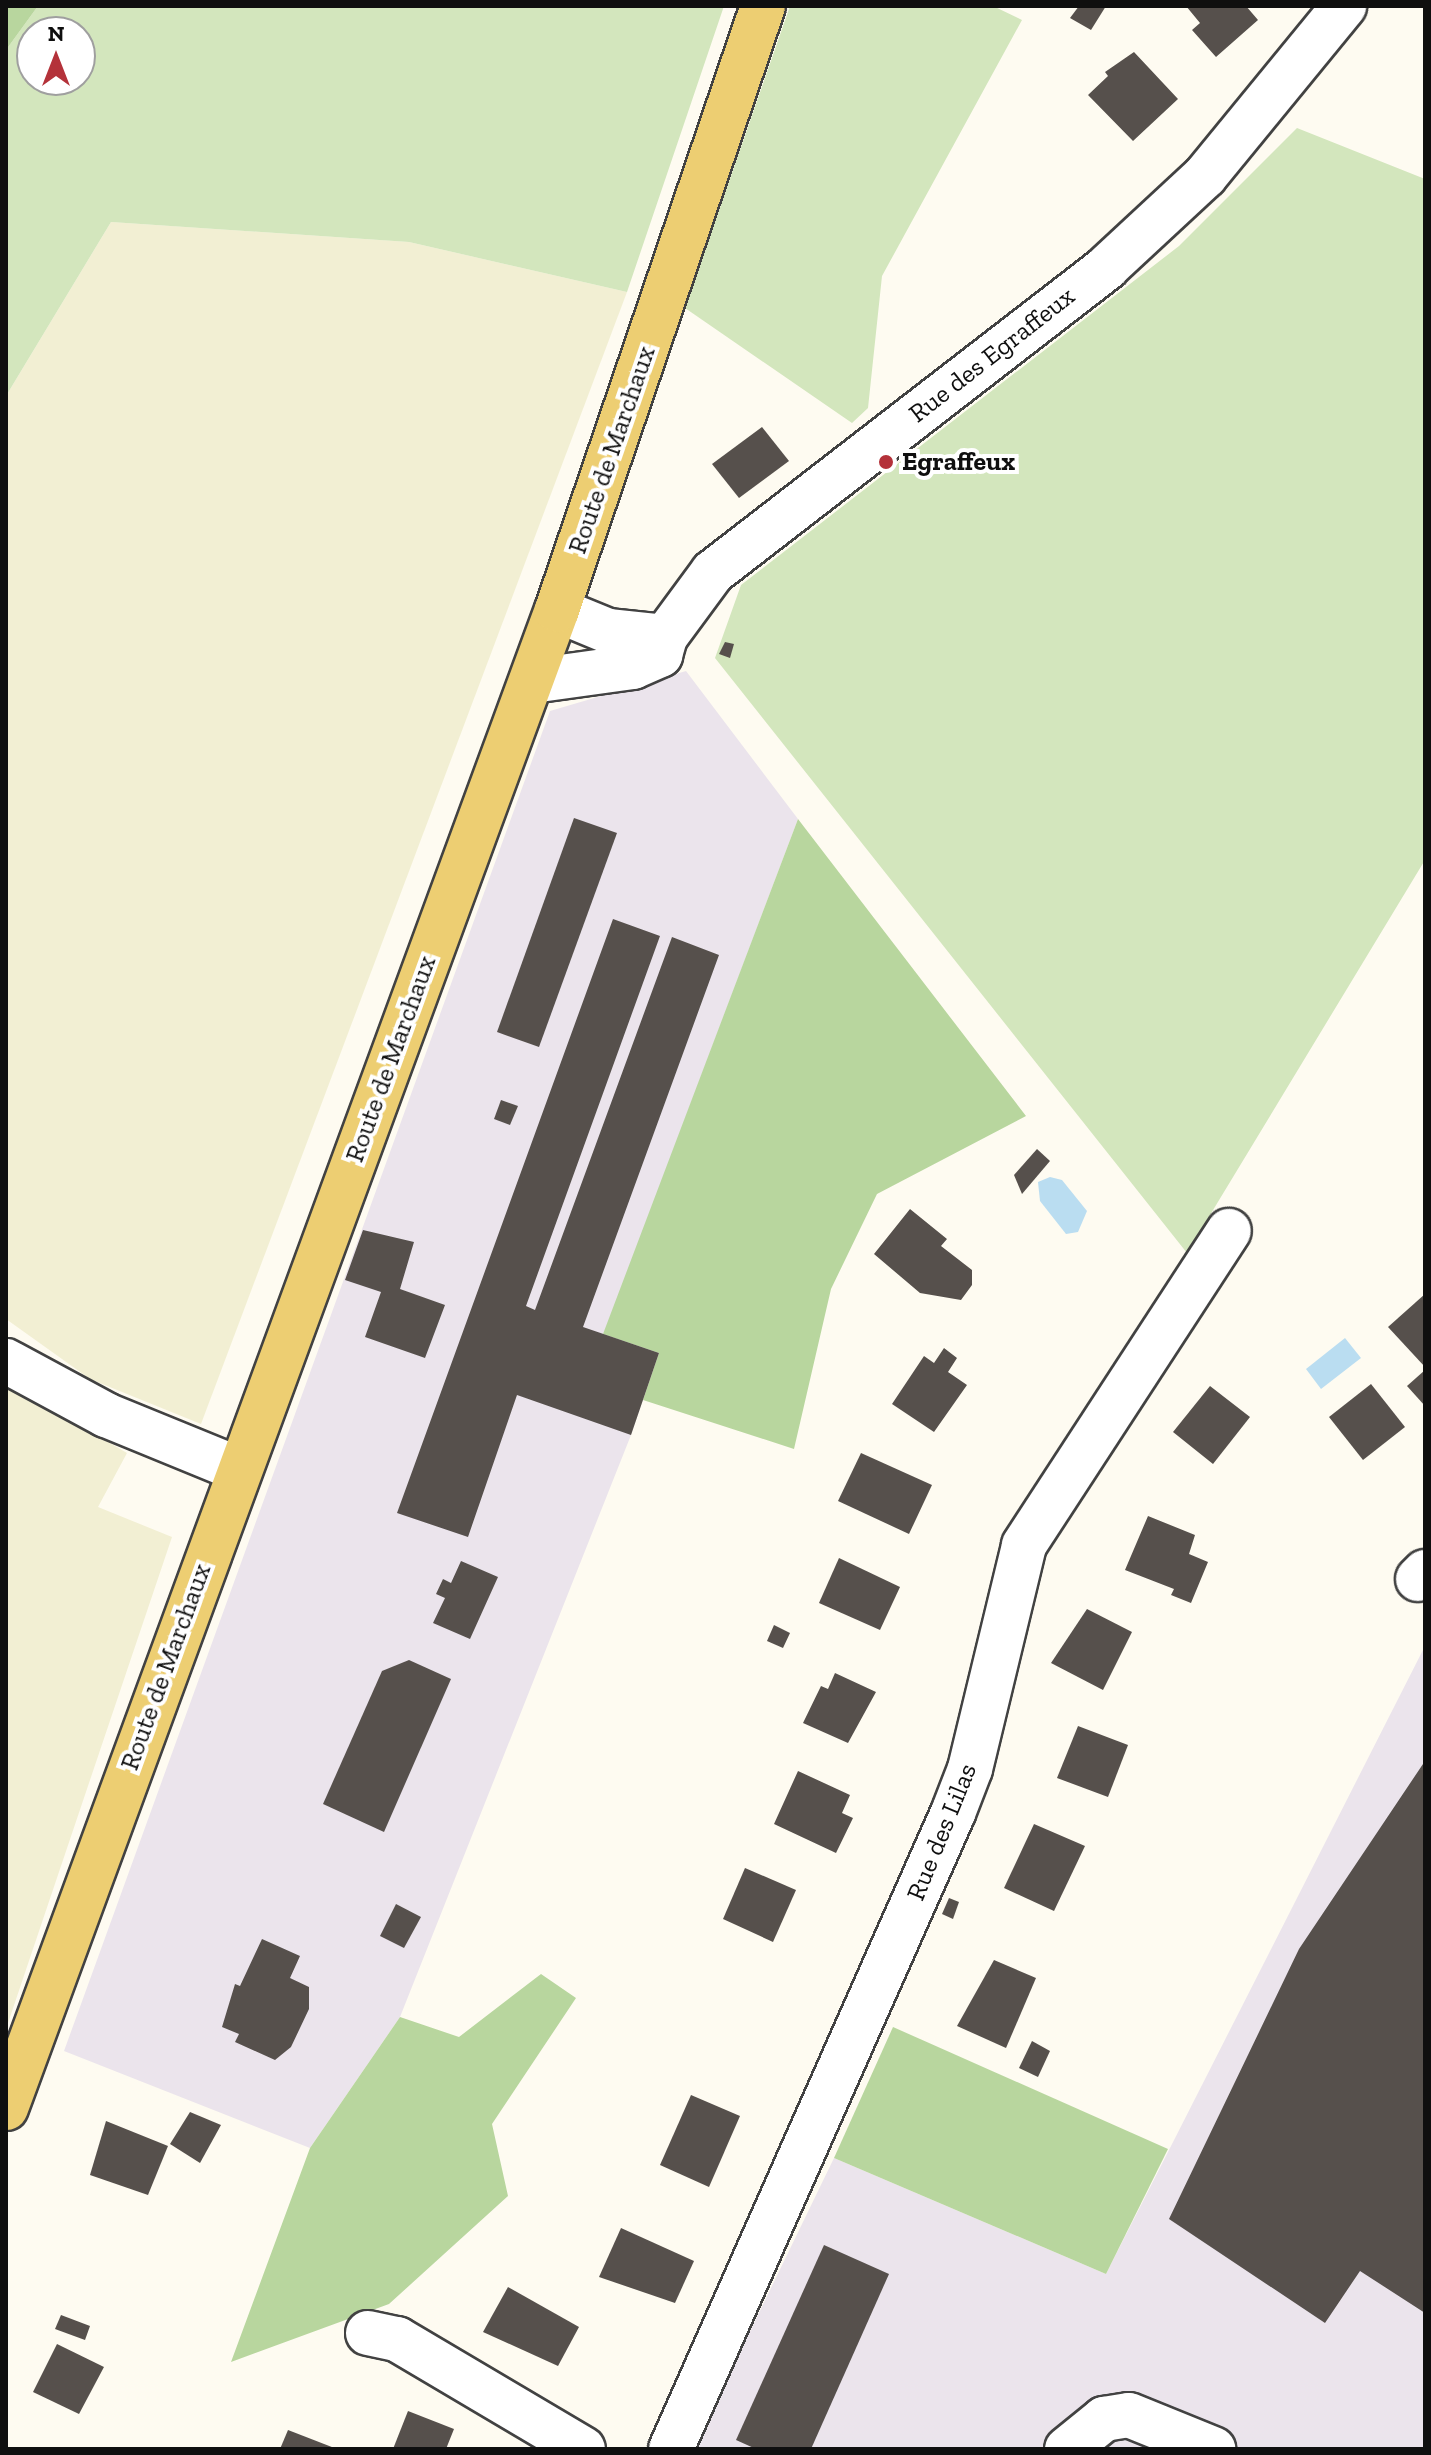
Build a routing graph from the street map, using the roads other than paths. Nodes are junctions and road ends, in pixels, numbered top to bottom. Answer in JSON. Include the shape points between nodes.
{"nodes":[{"id":1,"x":763,"y":6,"type":"edge"},
{"id":2,"x":1344,"y":6,"type":"edge"},
{"id":3,"x":557,"y":610,"type":"junction"},
{"id":4,"x":665,"y":637,"type":"junction"},
{"id":5,"x":532,"y":681,"type":"junction"},
{"id":6,"x":1229,"y":1231,"type":"dead end"},
{"id":7,"x":6,"y":1361,"type":"edge"},
{"id":8,"x":238,"y":1469,"type":"junction"},
{"id":9,"x":6,"y":2108,"type":"edge"},
{"id":10,"x":368,"y":2333,"type":"dead end"},
{"id":11,"x":583,"y":2449,"type":"edge"},
{"id":12,"x":671,"y":2449,"type":"edge"},
{"id":13,"x":1067,"y":2449,"type":"edge"},
{"id":14,"x":1213,"y":2449,"type":"edge"}],
"edges":[{"from":1,"to":3,"type":"main road","name":"Route de Marchaux"},
{"from":2,"to":4,"type":"street","name":"Rue des Egraffeux","via":[[1205,176],[1107,267],[713,572]]},
{"from":3,"to":4,"type":"street","via":[[608,631]]},
{"from":3,"to":5,"type":"main road","name":"Route de Marchaux"},
{"from":4,"to":5,"type":"street","name":"Rue des Egraffeux","via":[[660,655],[633,667]]},
{"from":5,"to":8,"type":"main road","name":"Route de Marchaux"},
{"from":6,"to":12,"type":"street","name":"Rue des Lilas","via":[[1024,1545],[970,1769],[953,1813]]},
{"from":7,"to":8,"type":"street","via":[[106,1415]]},
{"from":8,"to":9,"type":"main road","name":"Route de Marchaux"},
{"from":10,"to":11,"type":"street","via":[[397,2339]]},
{"from":13,"to":14,"type":"street","via":[[1104,2419],[1129,2415]]}]}
